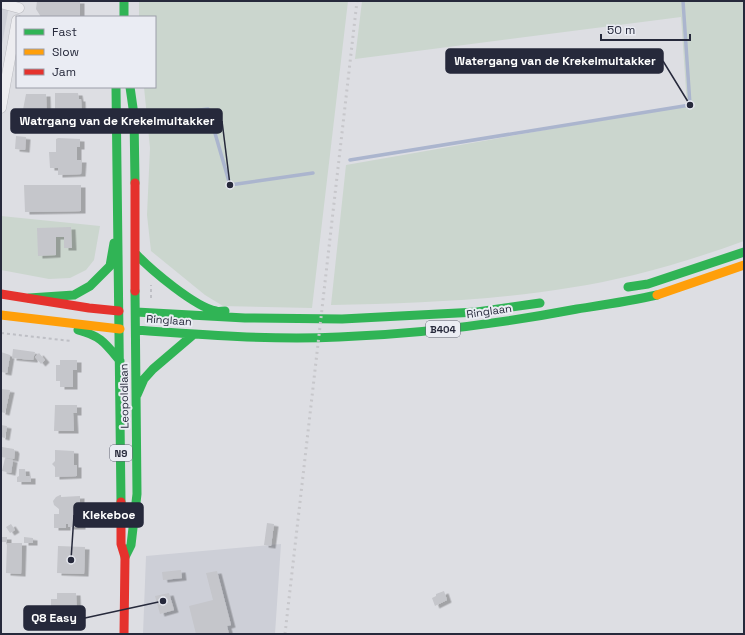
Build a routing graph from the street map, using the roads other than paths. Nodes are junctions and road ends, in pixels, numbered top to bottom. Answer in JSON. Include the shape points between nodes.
{"nodes":[{"id":1,"x":124,"y":1,"type":"edge"},
{"id":2,"x":1,"y":3,"type":"edge"},
{"id":3,"x":19,"y":9,"type":"edge"},
{"id":4,"x":124,"y":16,"type":"edge"},
{"id":5,"x":16,"y":26,"type":"edge"},
{"id":6,"x":116,"y":88,"type":"edge"},
{"id":7,"x":130,"y":88,"type":"edge"},
{"id":8,"x":1,"y":108,"type":"edge"},
{"id":9,"x":118,"y":232,"type":"junction"},
{"id":10,"x":744,"y":252,"type":"edge"},
{"id":11,"x":136,"y":254,"type":"junction"},
{"id":12,"x":744,"y":265,"type":"edge"},
{"id":13,"x":618,"y":289,"type":"dead end"},
{"id":14,"x":1,"y":294,"type":"edge"},
{"id":15,"x":28,"y":298,"type":"junction"},
{"id":16,"x":550,"y":302,"type":"dead end"},
{"id":17,"x":119,"y":311,"type":"junction"},
{"id":18,"x":136,"y":312,"type":"junction"},
{"id":19,"x":1,"y":315,"type":"edge"},
{"id":20,"x":245,"y":318,"type":"junction"},
{"id":21,"x":63,"y":323,"type":"junction"},
{"id":22,"x":120,"y":329,"type":"junction"},
{"id":23,"x":136,"y":330,"type":"junction"},
{"id":24,"x":194,"y":334,"type":"junction"},
{"id":25,"x":120,"y":361,"type":"junction"},
{"id":26,"x":136,"y":397,"type":"junction"},
{"id":27,"x":125,"y":557,"type":"junction"},
{"id":28,"x":124,"y":634,"type":"edge"}],
"edges":[{"from":1,"to":4,"type":"main road"},
{"from":2,"to":3,"type":"street"},
{"from":5,"to":8,"type":"street"},
{"from":6,"to":9,"type":"main road","number":"N9"},
{"from":7,"to":11,"type":"main road","number":"N9","via":[[134,115]]},
{"from":9,"to":15,"type":"main road","via":[[110,266],[90,286],[74,295]]},
{"from":9,"to":17,"type":"main road","number":"N9"},
{"from":10,"to":13,"type":"main road","via":[[648,284]]},
{"from":11,"to":18,"type":"main road","number":"N9"},
{"from":11,"to":20,"type":"main road","via":[[156,273],[203,306],[216,311],[237,312]]},
{"from":12,"to":24,"type":"main road","name":"Ringlaan","number":"B404","via":[[656,295],[476,326],[338,337],[277,338]]},
{"from":14,"to":15,"type":"main road"},
{"from":15,"to":17,"type":"main road"},
{"from":16,"to":20,"type":"main road","name":"Ringlaan","number":"B404","via":[[477,312],[342,319]]},
{"from":17,"to":18,"type":"main road","name":"Ringlaan"},
{"from":17,"to":22,"type":"main road","number":"N9"},
{"from":18,"to":20,"type":"main road","name":"Ringlaan","number":"B404"},
{"from":18,"to":23,"type":"main road","number":"N9"},
{"from":19,"to":21,"type":"main road"},
{"from":21,"to":22,"type":"main road"},
{"from":21,"to":25,"type":"main road","via":[[94,334]]},
{"from":22,"to":23,"type":"main road","name":"Ringlaan"},
{"from":22,"to":25,"type":"main road","name":"Leopoldlaan","number":"N9"},
{"from":23,"to":24,"type":"main road","name":"Ringlaan","number":"B404"},
{"from":23,"to":26,"type":"main road","name":"Leopoldlaan","number":"N9"},
{"from":24,"to":26,"type":"main road","via":[[144,379]]},
{"from":25,"to":27,"type":"main road","name":"Leopoldlaan","number":"N9","via":[[121,544]]},
{"from":26,"to":27,"type":"main road","name":"Leopoldlaan","number":"N9","via":[[137,494],[131,545]]},
{"from":27,"to":28,"type":"main road","name":"Leopoldlaan","number":"N9"}]}
